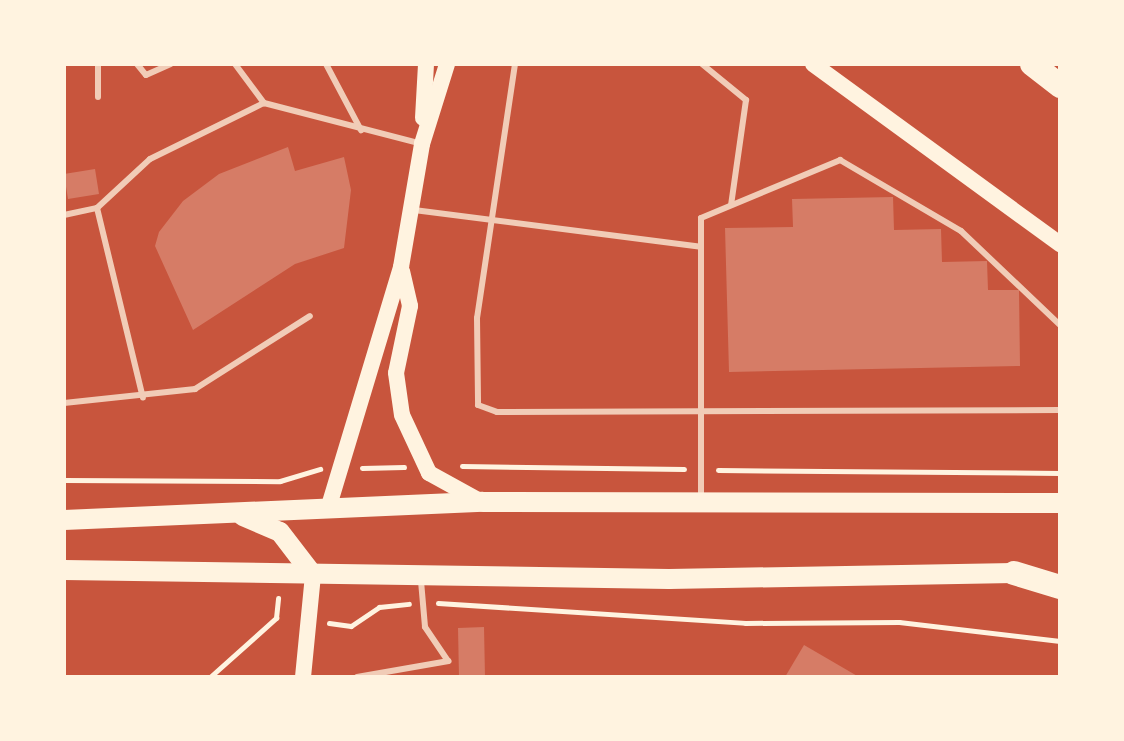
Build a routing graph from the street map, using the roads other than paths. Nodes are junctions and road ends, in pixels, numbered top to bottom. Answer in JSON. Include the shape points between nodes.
{"nodes":[{"id":1,"x":98,"y":64,"type":"edge"},
{"id":2,"x":137,"y":64,"type":"edge"},
{"id":3,"x":171,"y":64,"type":"edge"},
{"id":4,"x":235,"y":64,"type":"edge"},
{"id":5,"x":326,"y":64,"type":"edge"},
{"id":6,"x":426,"y":64,"type":"edge"},
{"id":7,"x":447,"y":64,"type":"edge"},
{"id":8,"x":515,"y":64,"type":"edge"},
{"id":9,"x":702,"y":64,"type":"edge"},
{"id":10,"x":813,"y":64,"type":"edge"},
{"id":11,"x":1032,"y":64,"type":"edge"},
{"id":12,"x":1060,"y":86,"type":"edge"},
{"id":13,"x":98,"y":97,"type":"dead end"},
{"id":14,"x":264,"y":103,"type":"junction"},
{"id":15,"x":361,"y":130,"type":"junction"},
{"id":16,"x":422,"y":144,"type":"junction"},
{"id":17,"x":731,"y":205,"type":"junction"},
{"id":18,"x":97,"y":208,"type":"junction"},
{"id":19,"x":411,"y":209,"type":"junction"},
{"id":20,"x":64,"y":215,"type":"edge"},
{"id":21,"x":489,"y":220,"type":"junction"},
{"id":22,"x":1060,"y":244,"type":"edge"},
{"id":23,"x":701,"y":247,"type":"junction"},
{"id":24,"x":401,"y":267,"type":"junction"},
{"id":25,"x":310,"y":316,"type":"dead end"},
{"id":26,"x":1060,"y":325,"type":"edge"},
{"id":27,"x":143,"y":398,"type":"junction"},
{"id":28,"x":64,"y":403,"type":"edge"},
{"id":29,"x":699,"y":409,"type":"junction"},
{"id":30,"x":1060,"y":410,"type":"edge"},
{"id":31,"x":483,"y":502,"type":"junction"},
{"id":32,"x":701,"y":503,"type":"junction"},
{"id":33,"x":1060,"y":503,"type":"edge"},
{"id":34,"x":328,"y":509,"type":"junction"},
{"id":35,"x":227,"y":511,"type":"junction"},
{"id":36,"x":64,"y":520,"type":"edge"},
{"id":37,"x":64,"y":570,"type":"edge"},
{"id":38,"x":1014,"y":573,"type":"junction"},
{"id":39,"x":1060,"y":574,"type":"edge"},
{"id":40,"x":313,"y":575,"type":"junction"},
{"id":41,"x":421,"y":577,"type":"junction"},
{"id":42,"x":1060,"y":587,"type":"edge"},
{"id":43,"x":303,"y":677,"type":"edge"},
{"id":44,"x":357,"y":677,"type":"edge"}],
"edges":[{"from":1,"to":13,"type":"lane"},
{"from":2,"to":3,"type":"lane","via":[[146,75]]},
{"from":4,"to":14,"type":"lane"},
{"from":5,"to":15,"type":"lane"},
{"from":6,"to":16,"type":"main road"},
{"from":7,"to":16,"type":"main road"},
{"from":8,"to":21,"type":"lane"},
{"from":9,"to":17,"type":"lane","via":[[746,100]]},
{"from":10,"to":22,"type":"main road"},
{"from":11,"to":12,"type":"highway"},
{"from":14,"to":15,"type":"lane"},
{"from":14,"to":18,"type":"lane","via":[[150,159]]},
{"from":15,"to":16,"type":"lane"},
{"from":16,"to":19,"type":"main road"},
{"from":17,"to":23,"type":"lane","via":[[701,218]]},
{"from":17,"to":26,"type":"lane","via":[[840,160],[961,231]]},
{"from":18,"to":20,"type":"lane"},
{"from":18,"to":27,"type":"lane"},
{"from":19,"to":21,"type":"lane"},
{"from":19,"to":24,"type":"main road"},
{"from":21,"to":23,"type":"lane"},
{"from":21,"to":29,"type":"lane","via":[[477,318],[478,405],[497,412]]},
{"from":23,"to":29,"type":"lane"},
{"from":24,"to":31,"type":"main road","via":[[410,306],[396,373],[402,415],[424,467],[444,488]]},
{"from":24,"to":34,"type":"main road"},
{"from":25,"to":27,"type":"lane","via":[[195,389]]},
{"from":27,"to":28,"type":"lane"},
{"from":29,"to":30,"type":"lane"},
{"from":29,"to":32,"type":"lane"},
{"from":31,"to":32,"type":"main road"},
{"from":31,"to":34,"type":"main road"},
{"from":32,"to":33,"type":"main road"},
{"from":34,"to":35,"type":"main road"},
{"from":35,"to":36,"type":"main road"},
{"from":35,"to":40,"type":"main road","via":[[280,532]]},
{"from":37,"to":40,"type":"main road"},
{"from":38,"to":39,"type":"main road"},
{"from":38,"to":41,"type":"main road"},
{"from":38,"to":42,"type":"highway"},
{"from":40,"to":41,"type":"main road"},
{"from":40,"to":43,"type":"main road"},
{"from":41,"to":44,"type":"lane","via":[[430,640],[449,661]]}]}
